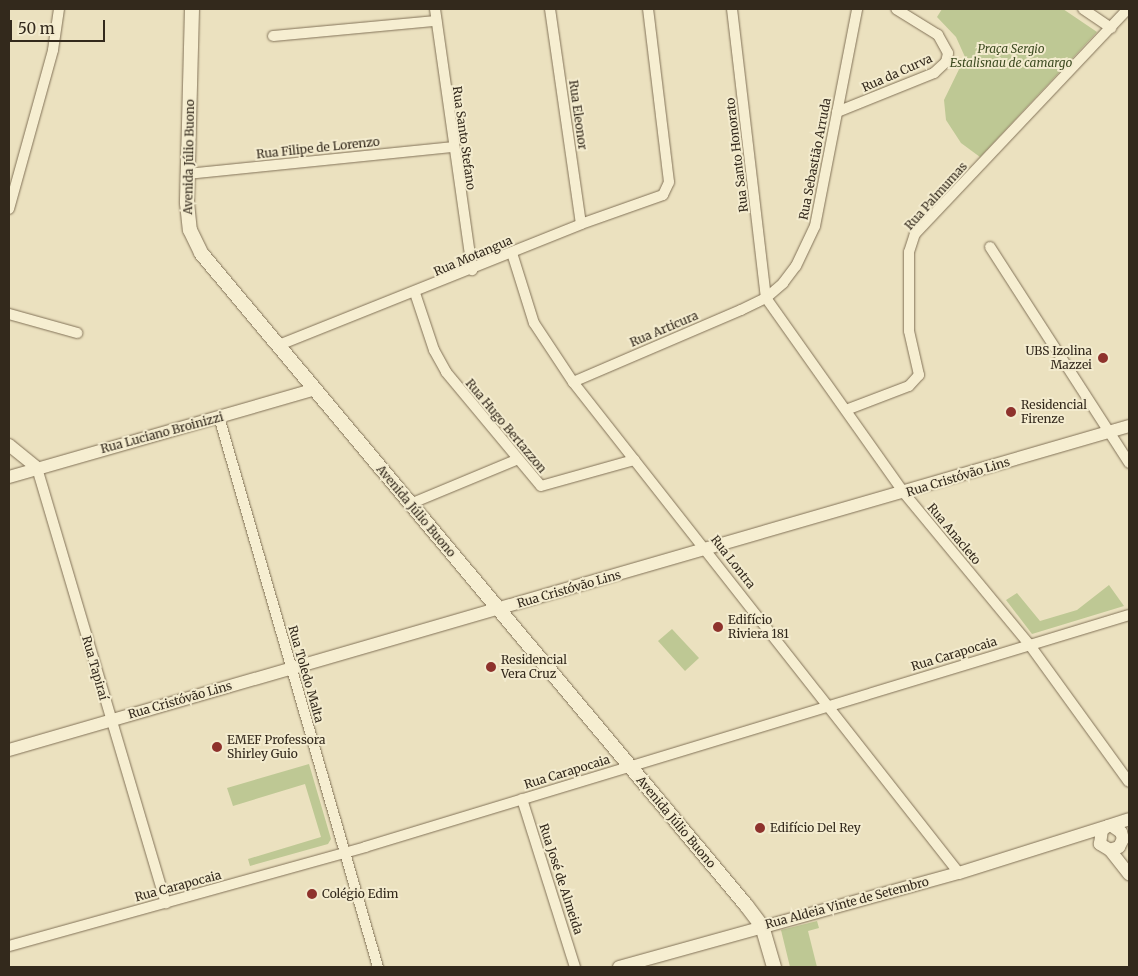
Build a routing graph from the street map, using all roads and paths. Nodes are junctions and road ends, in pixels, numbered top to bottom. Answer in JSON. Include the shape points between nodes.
{"nodes":[{"id":1,"x":59,"y":9,"type":"edge"},
{"id":2,"x":192,"y":9,"type":"edge"},
{"id":3,"x":435,"y":9,"type":"edge"},
{"id":4,"x":550,"y":9,"type":"edge"},
{"id":5,"x":648,"y":9,"type":"edge"},
{"id":6,"x":732,"y":9,"type":"edge"},
{"id":7,"x":857,"y":9,"type":"edge"},
{"id":8,"x":896,"y":9,"type":"edge"},
{"id":9,"x":1083,"y":9,"type":"edge"},
{"id":10,"x":1128,"y":9,"type":"edge"},
{"id":11,"x":436,"y":21,"type":"junction"},
{"id":12,"x":1111,"y":28,"type":"junction"},
{"id":13,"x":273,"y":36,"type":"dead end"},
{"id":14,"x":837,"y":112,"type":"junction"},
{"id":15,"x":452,"y":147,"type":"junction"},
{"id":16,"x":187,"y":174,"type":"junction"},
{"id":17,"x":9,"y":209,"type":"edge"},
{"id":18,"x":581,"y":224,"type":"junction"},
{"id":19,"x":990,"y":247,"type":"dead end"},
{"id":20,"x":512,"y":253,"type":"junction"},
{"id":21,"x":472,"y":270,"type":"junction"},
{"id":22,"x":415,"y":293,"type":"junction"},
{"id":23,"x":766,"y":298,"type":"junction"},
{"id":24,"x":9,"y":314,"type":"edge"},
{"id":25,"x":77,"y":333,"type":"dead end"},
{"id":26,"x":279,"y":345,"type":"junction"},
{"id":27,"x":572,"y":382,"type":"junction"},
{"id":28,"x":315,"y":389,"type":"junction"},
{"id":29,"x":846,"y":410,"type":"junction"},
{"id":30,"x":219,"y":417,"type":"junction"},
{"id":31,"x":1129,"y":426,"type":"edge"},
{"id":32,"x":1108,"y":432,"type":"junction"},
{"id":33,"x":9,"y":445,"type":"edge"},
{"id":34,"x":26,"y":459,"type":"junction"},
{"id":35,"x":516,"y":460,"type":"junction"},
{"id":36,"x":634,"y":460,"type":"junction"},
{"id":37,"x":1129,"y":463,"type":"edge"},
{"id":38,"x":37,"y":468,"type":"junction"},
{"id":39,"x":15,"y":475,"type":"edge"},
{"id":40,"x":904,"y":493,"type":"junction"},
{"id":41,"x":410,"y":504,"type":"junction"},
{"id":42,"x":707,"y":548,"type":"junction"},
{"id":43,"x":497,"y":610,"type":"junction"},
{"id":44,"x":1129,"y":615,"type":"edge"},
{"id":45,"x":1029,"y":644,"type":"junction"},
{"id":46,"x":292,"y":669,"type":"junction"},
{"id":47,"x":830,"y":706,"type":"junction"},
{"id":48,"x":110,"y":720,"type":"junction"},
{"id":49,"x":9,"y":750,"type":"edge"},
{"id":50,"x":628,"y":767,"type":"junction"},
{"id":51,"x":1129,"y":782,"type":"edge"},
{"id":52,"x":522,"y":799,"type":"junction"},
{"id":53,"x":1129,"y":819,"type":"edge"},
{"id":54,"x":1108,"y":827,"type":"junction"},
{"id":55,"x":1075,"y":838,"type":"junction"},
{"id":56,"x":1117,"y":842,"type":"edge"},
{"id":57,"x":346,"y":853,"type":"junction"},
{"id":58,"x":959,"y":873,"type":"junction"},
{"id":59,"x":1129,"y":873,"type":"edge"},
{"id":60,"x":166,"y":903,"type":"junction"},
{"id":61,"x":762,"y":926,"type":"junction"},
{"id":62,"x":9,"y":946,"type":"edge"},
{"id":63,"x":378,"y":967,"type":"edge"},
{"id":64,"x":576,"y":967,"type":"edge"},
{"id":65,"x":619,"y":967,"type":"edge"},
{"id":66,"x":774,"y":967,"type":"edge"}],
"edges":[{"from":1,"to":17,"type":"street","via":[[54,50]]},
{"from":2,"to":16,"type":"main road","name":"Avenida Júlio Buono"},
{"from":3,"to":11,"type":"street","name":"Rua Santo Stefano"},
{"from":4,"to":18,"type":"street","name":"Rua Eleonor"},
{"from":5,"to":18,"type":"street","name":"Rua Motangua","via":[[669,182],[663,195]]},
{"from":6,"to":23,"type":"street","name":"Rua Santo Honorato"},
{"from":7,"to":14,"type":"street","name":"Rua Sebastião Arruda"},
{"from":8,"to":14,"type":"street","name":"Rua da Curva","via":[[938,35],[948,52],[946,62],[934,73]]},
{"from":9,"to":12,"type":"street"},
{"from":10,"to":12,"type":"street","name":"Rua Palmumas"},
{"from":11,"to":13,"type":"street"},
{"from":11,"to":15,"type":"street","name":"Rua Santo Stefano"},
{"from":12,"to":29,"type":"street","name":"Rua Palmumas","via":[[915,234],[909,252],[909,331],[919,375],[909,386]]},
{"from":14,"to":23,"type":"street","name":"Rua Sebastião Arruda","via":[[815,226],[796,266]]},
{"from":15,"to":16,"type":"street","name":"Rua Filipe de Lorenzo"},
{"from":15,"to":21,"type":"street","name":"Rua Santo Stefano"},
{"from":16,"to":26,"type":"main road","name":"Avenida Júlio Buono","via":[[188,218],[194,241]]},
{"from":18,"to":20,"type":"street","name":"Rua Motangua"},
{"from":19,"to":32,"type":"street"},
{"from":20,"to":21,"type":"street","name":"Rua Motangua"},
{"from":20,"to":27,"type":"street","name":"Rua Lontra","via":[[534,323]]},
{"from":21,"to":22,"type":"street","name":"Rua Motangua"},
{"from":22,"to":26,"type":"street","name":"Rua Motangua"},
{"from":22,"to":35,"type":"street","name":"Rua Hugo Bertazzon","via":[[434,350],[446,372]]},
{"from":23,"to":27,"type":"street","name":"Rua Articura"},
{"from":23,"to":29,"type":"street","name":"Rua Anacleto"},
{"from":24,"to":25,"type":"street"},
{"from":26,"to":28,"type":"main road","name":"Avenida Júlio Buono"},
{"from":27,"to":36,"type":"street","name":"Rua Lontra"},
{"from":28,"to":30,"type":"street","name":"Rua Luciano Broinizzi"},
{"from":28,"to":41,"type":"main road","name":"Avenida Júlio Buono"},
{"from":29,"to":40,"type":"street","name":"Rua Anacleto"},
{"from":30,"to":38,"type":"street","name":"Rua Luciano Broinizzi"},
{"from":30,"to":46,"type":"street","name":"Rua Toledo Malta"},
{"from":31,"to":32,"type":"street","name":"Rua Cristóvão Lins"},
{"from":32,"to":37,"type":"street"},
{"from":32,"to":40,"type":"street","name":"Rua Cristóvão Lins"},
{"from":33,"to":34,"type":"street"},
{"from":34,"to":38,"type":"street"},
{"from":34,"to":39,"type":"street"},
{"from":35,"to":36,"type":"street","name":"Rua Hugo Bertazzon","via":[[543,487]]},
{"from":35,"to":41,"type":"street"},
{"from":36,"to":42,"type":"street","name":"Rua Lontra"},
{"from":38,"to":39,"type":"street","name":"Rua Luciano Broinizzi"},
{"from":38,"to":48,"type":"street","name":"Rua Tapiraí"},
{"from":40,"to":42,"type":"street","name":"Rua Cristóvão Lins"},
{"from":40,"to":45,"type":"street","name":"Rua Anacleto"},
{"from":41,"to":43,"type":"main road","name":"Avenida Júlio Buono"},
{"from":42,"to":43,"type":"street","name":"Rua Cristóvão Lins"},
{"from":42,"to":47,"type":"street","name":"Rua Lontra"},
{"from":43,"to":46,"type":"street","name":"Rua Cristóvão Lins"},
{"from":43,"to":50,"type":"main road","name":"Avenida Júlio Buono"},
{"from":44,"to":45,"type":"street","name":"Rua Carapocaia"},
{"from":45,"to":47,"type":"street","name":"Rua Carapocaia"},
{"from":45,"to":51,"type":"street","name":"Rua Anacleto"},
{"from":46,"to":48,"type":"street","name":"Rua Cristóvão Lins"},
{"from":46,"to":57,"type":"street","name":"Rua Toledo Malta"},
{"from":47,"to":50,"type":"street","name":"Rua Carapocaia"},
{"from":47,"to":58,"type":"street","name":"Rua Lontra"},
{"from":48,"to":49,"type":"street","name":"Rua Cristóvão Lins"},
{"from":48,"to":60,"type":"street","name":"Rua Tapiraí"},
{"from":50,"to":52,"type":"street","name":"Rua Carapocaia"},
{"from":50,"to":61,"type":"main road","name":"Avenida Júlio Buono"},
{"from":52,"to":57,"type":"street","name":"Rua Carapocaia"},
{"from":52,"to":64,"type":"street","name":"Rua José de Almeida"},
{"from":53,"to":54,"type":"street","name":"Rua Aldeia Vinte de Setembro"},
{"from":54,"to":55,"type":"street","name":"Rua Aldeia Vinte de Setembro"},
{"from":54,"to":56,"type":"street","via":[[1121,832]]},
{"from":54,"to":56,"type":"street","via":[[1099,836]]},
{"from":55,"to":56,"type":"street"},
{"from":55,"to":58,"type":"street","name":"Rua Aldeia Vinte de Setembro"},
{"from":56,"to":59,"type":"street"},
{"from":57,"to":60,"type":"street","name":"Rua Carapocaia"},
{"from":57,"to":63,"type":"street","name":"Rua Toledo Malta"},
{"from":58,"to":61,"type":"street","name":"Rua Aldeia Vinte de Setembro"},
{"from":60,"to":62,"type":"street","name":"Rua Carapocaia"},
{"from":61,"to":65,"type":"street","name":"Rua Aldeia Vinte de Setembro"},
{"from":61,"to":66,"type":"main road","name":"Avenida Júlio Buono"}]}
